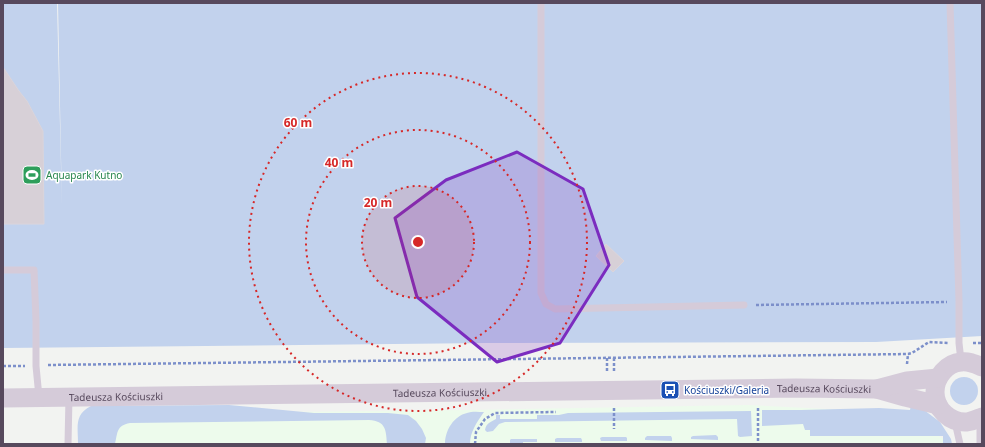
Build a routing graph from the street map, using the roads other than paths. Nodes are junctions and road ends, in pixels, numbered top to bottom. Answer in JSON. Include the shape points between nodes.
{"nodes":[{"id":1,"x":541,"y":3,"type":"edge"},
{"id":2,"x":950,"y":3,"type":"edge"},
{"id":3,"x":3,"y":270,"type":"edge"},
{"id":4,"x":744,"y":305,"type":"road end"},
{"id":5,"x":961,"y":362,"type":"junction"},
{"id":6,"x":982,"y":367,"type":"edge"},
{"id":7,"x":938,"y":378,"type":"junction"},
{"id":8,"x":877,"y":389,"type":"junction"},
{"id":9,"x":40,"y":397,"type":"junction"},
{"id":10,"x":69,"y":397,"type":"junction"},
{"id":11,"x":3,"y":398,"type":"edge"},
{"id":12,"x":938,"y":405,"type":"junction"},
{"id":13,"x":982,"y":417,"type":"edge"},
{"id":14,"x":954,"y":420,"type":"junction"},
{"id":15,"x":68,"y":444,"type":"edge"},
{"id":16,"x":960,"y":444,"type":"edge"},
{"id":17,"x":980,"y":444,"type":"edge"}],
"edges":[{"from":1,"to":4,"type":"lane","via":[[541,294],[546,304],[555,309]]},
{"from":2,"to":5,"type":"lane"},
{"from":3,"to":9,"type":"lane","via":[[34,270],[36,366]]},
{"from":5,"to":6,"type":"street","via":[[972,362]]},
{"from":5,"to":7,"type":"street","via":[[952,364]]},
{"from":7,"to":8,"type":"street","name":"Tadeusza Kościuszki","via":[[907,381]]},
{"from":7,"to":12,"type":"street","via":[[935,392]]},
{"from":8,"to":10,"type":"street","name":"Tadeusza Kościuszki"},
{"from":8,"to":12,"type":"street","name":"Tadeusza Kościuszki"},
{"from":9,"to":10,"type":"street","name":"Tadeusza Kościuszki"},
{"from":9,"to":11,"type":"street","name":"Tadeusza Kościuszki"},
{"from":10,"to":15,"type":"lane"},
{"from":12,"to":14,"type":"street"},
{"from":13,"to":14,"type":"street","via":[[968,422]]},
{"from":13,"to":17,"type":"lane"},
{"from":14,"to":16,"type":"lane"}]}
